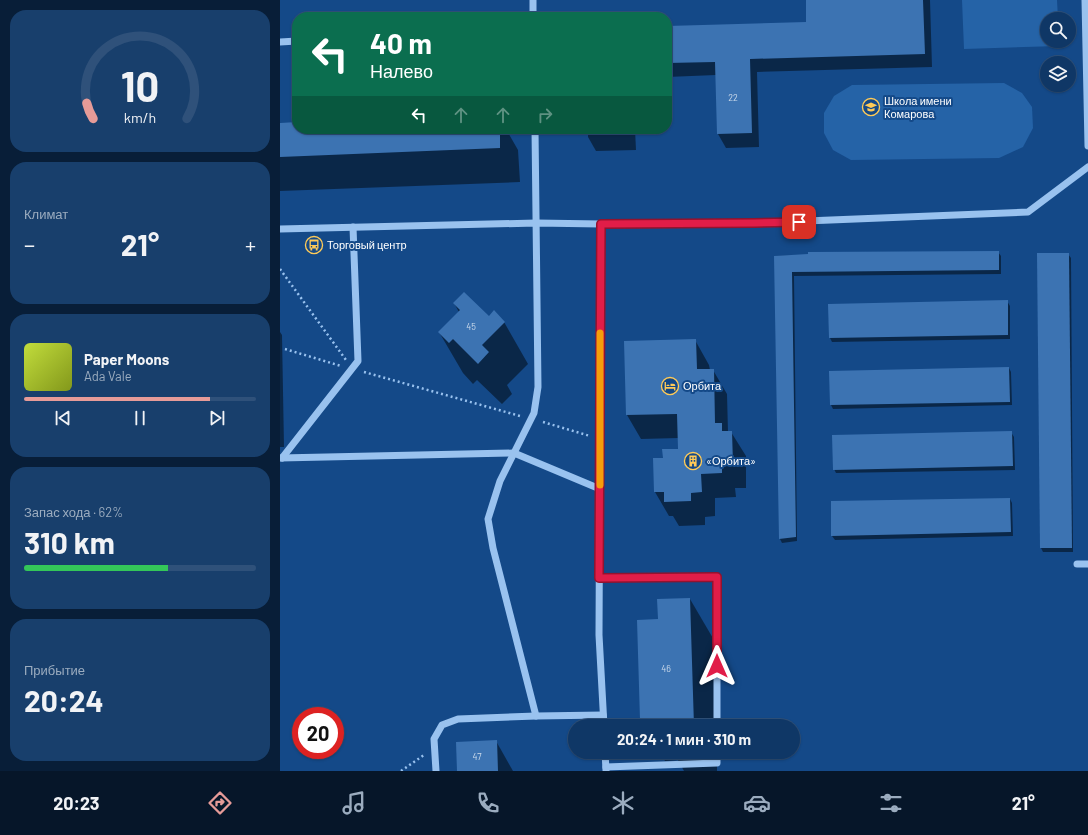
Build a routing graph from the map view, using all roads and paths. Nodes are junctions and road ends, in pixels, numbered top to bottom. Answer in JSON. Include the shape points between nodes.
{"nodes":[{"id":1,"x":533,"y":0,"type":"edge"},
{"id":2,"x":1085,"y":0,"type":"edge"},
{"id":3,"x":533,"y":12,"type":"edge"},
{"id":4,"x":292,"y":41,"type":"edge"},
{"id":5,"x":280,"y":42,"type":"edge"},
{"id":6,"x":535,"y":134,"type":"edge"},
{"id":7,"x":1088,"y":146,"type":"edge"},
{"id":8,"x":1088,"y":167,"type":"edge"},
{"id":9,"x":536,"y":223,"type":"junction"},
{"id":10,"x":601,"y":224,"type":"junction"},
{"id":11,"x":353,"y":227,"type":"junction"},
{"id":12,"x":280,"y":229,"type":"edge"},
{"id":13,"x":280,"y":269,"type":"edge"},
{"id":14,"x":285,"y":349,"type":"dead end"},
{"id":15,"x":352,"y":368,"type":"junction"},
{"id":16,"x":531,"y":419,"type":"junction"},
{"id":17,"x":600,"y":438,"type":"junction"},
{"id":18,"x":514,"y":453,"type":"junction"},
{"id":19,"x":281,"y":458,"type":"edge"},
{"id":20,"x":600,"y":489,"type":"junction"},
{"id":21,"x":1077,"y":564,"type":"dead end"},
{"id":22,"x":1088,"y":564,"type":"edge"},
{"id":23,"x":599,"y":578,"type":"junction"},
{"id":24,"x":603,"y":715,"type":"junction"},
{"id":25,"x":536,"y":716,"type":"junction"},
{"id":26,"x":603,"y":719,"type":"edge"},
{"id":27,"x":717,"y":719,"type":"edge"},
{"id":28,"x":434,"y":748,"type":"junction"},
{"id":29,"x":605,"y":759,"type":"edge"},
{"id":30,"x":717,"y":759,"type":"edge"},
{"id":31,"x":606,"y":769,"type":"edge"},
{"id":32,"x":401,"y":771,"type":"edge"},
{"id":33,"x":436,"y":771,"type":"edge"}],
"edges":[{"from":1,"to":3,"type":"street"},
{"from":2,"to":7,"type":"street"},
{"from":4,"to":5,"type":"street"},
{"from":6,"to":9,"type":"street"},
{"from":8,"to":10,"type":"street","via":[[1028,212],[754,223]]},
{"from":9,"to":10,"type":"street"},
{"from":9,"to":11,"type":"street"},
{"from":9,"to":16,"type":"street","via":[[538,387]]},
{"from":10,"to":17,"type":"street"},
{"from":11,"to":12,"type":"street"},
{"from":11,"to":15,"type":"street","via":[[358,361]]},
{"from":13,"to":15,"type":"path"},
{"from":14,"to":15,"type":"path"},
{"from":15,"to":16,"type":"path"},
{"from":15,"to":19,"type":"street"},
{"from":16,"to":17,"type":"path"},
{"from":16,"to":18,"type":"street"},
{"from":17,"to":20,"type":"street"},
{"from":18,"to":19,"type":"street"},
{"from":18,"to":20,"type":"street"},
{"from":18,"to":25,"type":"street","via":[[500,481],[488,519],[493,548]]},
{"from":20,"to":23,"type":"street"},
{"from":21,"to":22,"type":"street"},
{"from":23,"to":24,"type":"street"},
{"from":23,"to":27,"type":"street","via":[[717,577]]},
{"from":24,"to":25,"type":"street"},
{"from":24,"to":26,"type":"street"},
{"from":25,"to":28,"type":"street","via":[[458,719],[442,725],[434,739]]},
{"from":28,"to":32,"type":"path"},
{"from":28,"to":33,"type":"street"},
{"from":29,"to":31,"type":"street"},
{"from":30,"to":31,"type":"street","via":[[717,763]]}]}
